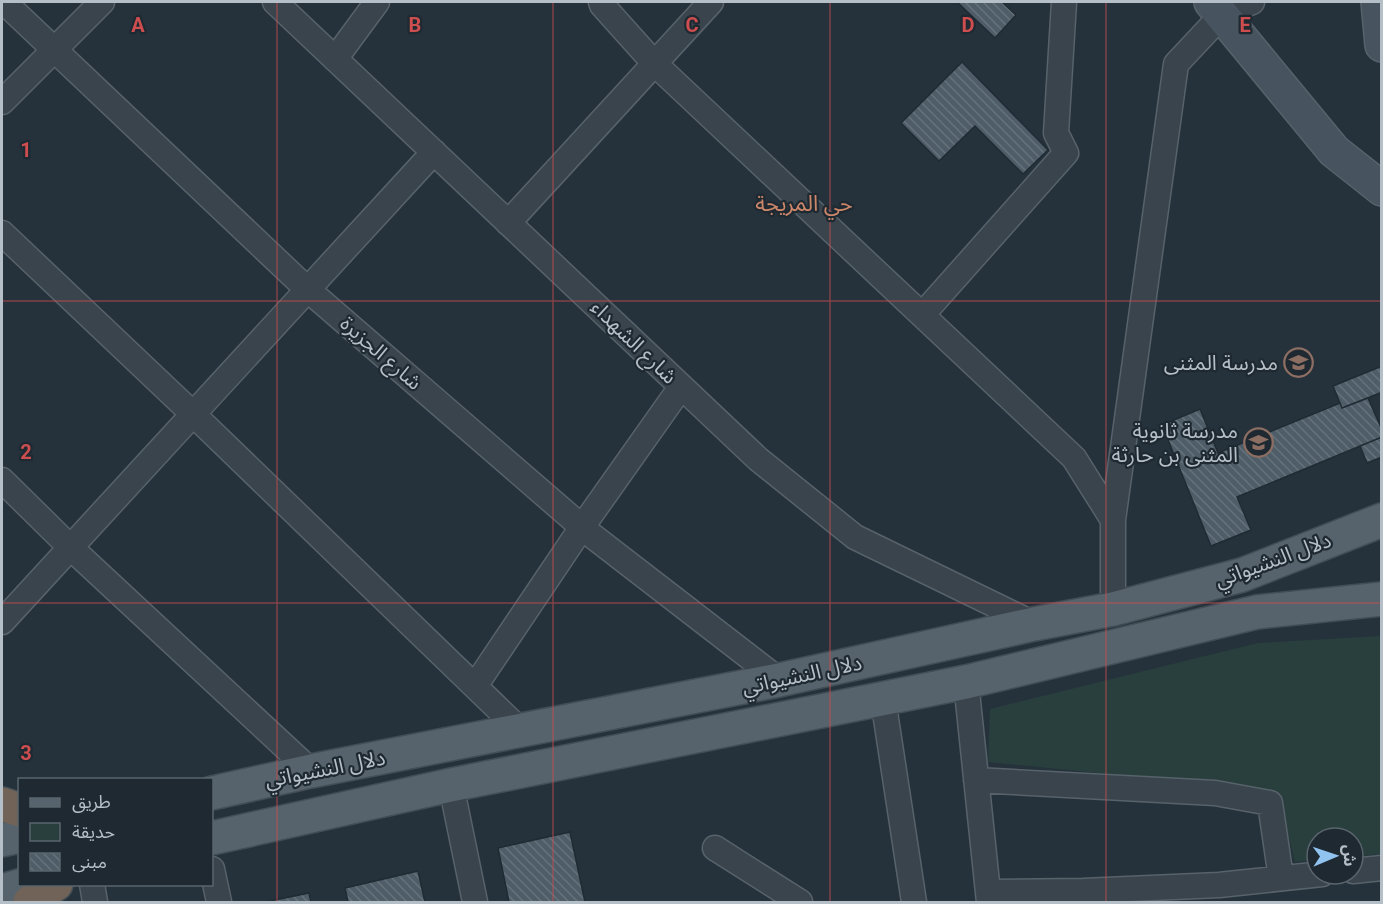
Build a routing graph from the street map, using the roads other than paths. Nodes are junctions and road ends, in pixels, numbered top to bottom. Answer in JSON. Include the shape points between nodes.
{"nodes":[{"id":1,"x":4,"y":2,"type":"edge"},
{"id":2,"x":102,"y":2,"type":"edge"},
{"id":3,"x":274,"y":2,"type":"edge"},
{"id":4,"x":377,"y":2,"type":"edge"},
{"id":5,"x":601,"y":2,"type":"edge"},
{"id":6,"x":711,"y":2,"type":"edge"},
{"id":7,"x":1064,"y":2,"type":"edge"},
{"id":8,"x":1252,"y":2,"type":"edge"},
{"id":9,"x":1378,"y":2,"type":"edge"},
{"id":10,"x":1216,"y":9,"type":"edge"},
{"id":11,"x":1382,"y":45,"type":"edge"},
{"id":12,"x":54,"y":49,"type":"junction"},
{"id":13,"x":335,"y":59,"type":"junction"},
{"id":14,"x":654,"y":63,"type":"junction"},
{"id":15,"x":2,"y":102,"type":"edge"},
{"id":16,"x":434,"y":152,"type":"junction"},
{"id":17,"x":1382,"y":189,"type":"edge"},
{"id":18,"x":508,"y":223,"type":"junction"},
{"id":19,"x":2,"y":233,"type":"edge"},
{"id":20,"x":307,"y":289,"type":"junction"},
{"id":21,"x":922,"y":315,"type":"junction"},
{"id":22,"x":681,"y":387,"type":"junction"},
{"id":23,"x":193,"y":414,"type":"junction"},
{"id":24,"x":2,"y":480,"type":"edge"},
{"id":25,"x":1113,"y":520,"type":"junction"},
{"id":26,"x":1382,"y":520,"type":"edge"},
{"id":27,"x":582,"y":527,"type":"junction"},
{"id":28,"x":70,"y":547,"type":"junction"},
{"id":29,"x":1382,"y":598,"type":"edge"},
{"id":30,"x":1113,"y":609,"type":"junction"},
{"id":31,"x":2,"y":622,"type":"edge"},
{"id":32,"x":1034,"y":624,"type":"junction"},
{"id":33,"x":778,"y":681,"type":"junction"},
{"id":34,"x":966,"y":682,"type":"junction"},
{"id":35,"x":475,"y":686,"type":"junction"},
{"id":36,"x":883,"y":699,"type":"junction"},
{"id":37,"x":520,"y":730,"type":"junction"},
{"id":38,"x":310,"y":771,"type":"junction"},
{"id":39,"x":976,"y":780,"type":"junction"},
{"id":40,"x":451,"y":785,"type":"junction"},
{"id":41,"x":213,"y":793,"type":"edge"},
{"id":42,"x":2,"y":804,"type":"edge"},
{"id":43,"x":18,"y":809,"type":"edge"},
{"id":44,"x":18,"y":836,"type":"edge"},
{"id":45,"x":213,"y":838,"type":"edge"},
{"id":46,"x":2,"y":840,"type":"edge"},
{"id":47,"x":715,"y":848,"type":"dead end"},
{"id":48,"x":1382,"y":868,"type":"edge"},
{"id":49,"x":1365,"y":870,"type":"edge"},
{"id":50,"x":213,"y":874,"type":"edge"},
{"id":51,"x":1305,"y":876,"type":"edge"},
{"id":52,"x":1281,"y":878,"type":"junction"},
{"id":53,"x":22,"y":886,"type":"edge"},
{"id":54,"x":55,"y":886,"type":"edge"},
{"id":55,"x":92,"y":886,"type":"edge"},
{"id":56,"x":2,"y":891,"type":"edge"},
{"id":57,"x":1234,"y":893,"type":"edge"},
{"id":58,"x":989,"y":897,"type":"edge"},
{"id":59,"x":791,"y":900,"type":"edge"},
{"id":60,"x":30,"y":903,"type":"edge"},
{"id":61,"x":95,"y":903,"type":"edge"},
{"id":62,"x":219,"y":903,"type":"edge"},
{"id":63,"x":475,"y":903,"type":"edge"},
{"id":64,"x":914,"y":903,"type":"edge"}],
"edges":[{"from":1,"to":12,"type":"street","name":"شارع الجزيرة"},
{"from":2,"to":12,"type":"street"},
{"from":3,"to":13,"type":"street","name":"شارع الشهداء"},
{"from":4,"to":13,"type":"street"},
{"from":5,"to":14,"type":"street"},
{"from":6,"to":14,"type":"street"},
{"from":7,"to":21,"type":"street","via":[[1056,134],[1066,153]]},
{"from":8,"to":10,"type":"street"},
{"from":9,"to":11,"type":"main road"},
{"from":10,"to":17,"type":"main road","via":[[1334,151]]},
{"from":10,"to":25,"type":"street","via":[[1176,64]]},
{"from":12,"to":15,"type":"street"},
{"from":12,"to":20,"type":"street","name":"شارع الجزيرة"},
{"from":13,"to":16,"type":"street","name":"شارع الشهداء"},
{"from":14,"to":18,"type":"street"},
{"from":14,"to":21,"type":"street"},
{"from":16,"to":18,"type":"street","name":"شارع الشهداء"},
{"from":16,"to":20,"type":"street"},
{"from":18,"to":22,"type":"street","name":"شارع الشهداء"},
{"from":19,"to":23,"type":"street"},
{"from":20,"to":23,"type":"street"},
{"from":20,"to":27,"type":"street","name":"شارع الجزيرة"},
{"from":21,"to":25,"type":"street","via":[[1074,458]]},
{"from":22,"to":27,"type":"street"},
{"from":22,"to":32,"type":"street","name":"شارع الشهداء","via":[[758,459],[855,537]]},
{"from":23,"to":28,"type":"street"},
{"from":23,"to":35,"type":"street"},
{"from":24,"to":28,"type":"street"},
{"from":25,"to":30,"type":"street"},
{"from":26,"to":30,"type":"main road","name":"دلال النشيواتي","via":[[1242,575]]},
{"from":27,"to":33,"type":"street","name":"شارع الجزيرة"},
{"from":27,"to":35,"type":"street"},
{"from":28,"to":31,"type":"street"},
{"from":28,"to":38,"type":"street"},
{"from":29,"to":34,"type":"main road","via":[[1257,612]]},
{"from":30,"to":32,"type":"main road","name":"دلال النشيواتي"},
{"from":32,"to":33,"type":"main road","name":"دلال النشيواتي"},
{"from":33,"to":37,"type":"main road","name":"دلال النشيواتي"},
{"from":34,"to":36,"type":"main road"},
{"from":34,"to":39,"type":"street"},
{"from":35,"to":37,"type":"street"},
{"from":36,"to":40,"type":"main road"},
{"from":36,"to":64,"type":"street"},
{"from":37,"to":38,"type":"main road","name":"دلال النشيواتي"},
{"from":38,"to":41,"type":"main road","name":"دلال النشيواتي"},
{"from":39,"to":52,"type":"street","via":[[1215,793],[1270,803]]},
{"from":39,"to":58,"type":"street"},
{"from":40,"to":45,"type":"main road"},
{"from":40,"to":63,"type":"street"},
{"from":42,"to":43,"type":"highway"},
{"from":44,"to":46,"type":"main road"},
{"from":47,"to":59,"type":"street"},
{"from":48,"to":49,"type":"street"},
{"from":50,"to":62,"type":"street"},
{"from":51,"to":52,"type":"street"},
{"from":52,"to":57,"type":"street"},
{"from":53,"to":56,"type":"main road"},
{"from":54,"to":60,"type":"highway"},
{"from":55,"to":61,"type":"street"},
{"from":57,"to":58,"type":"street","via":[[1083,891]]}]}
